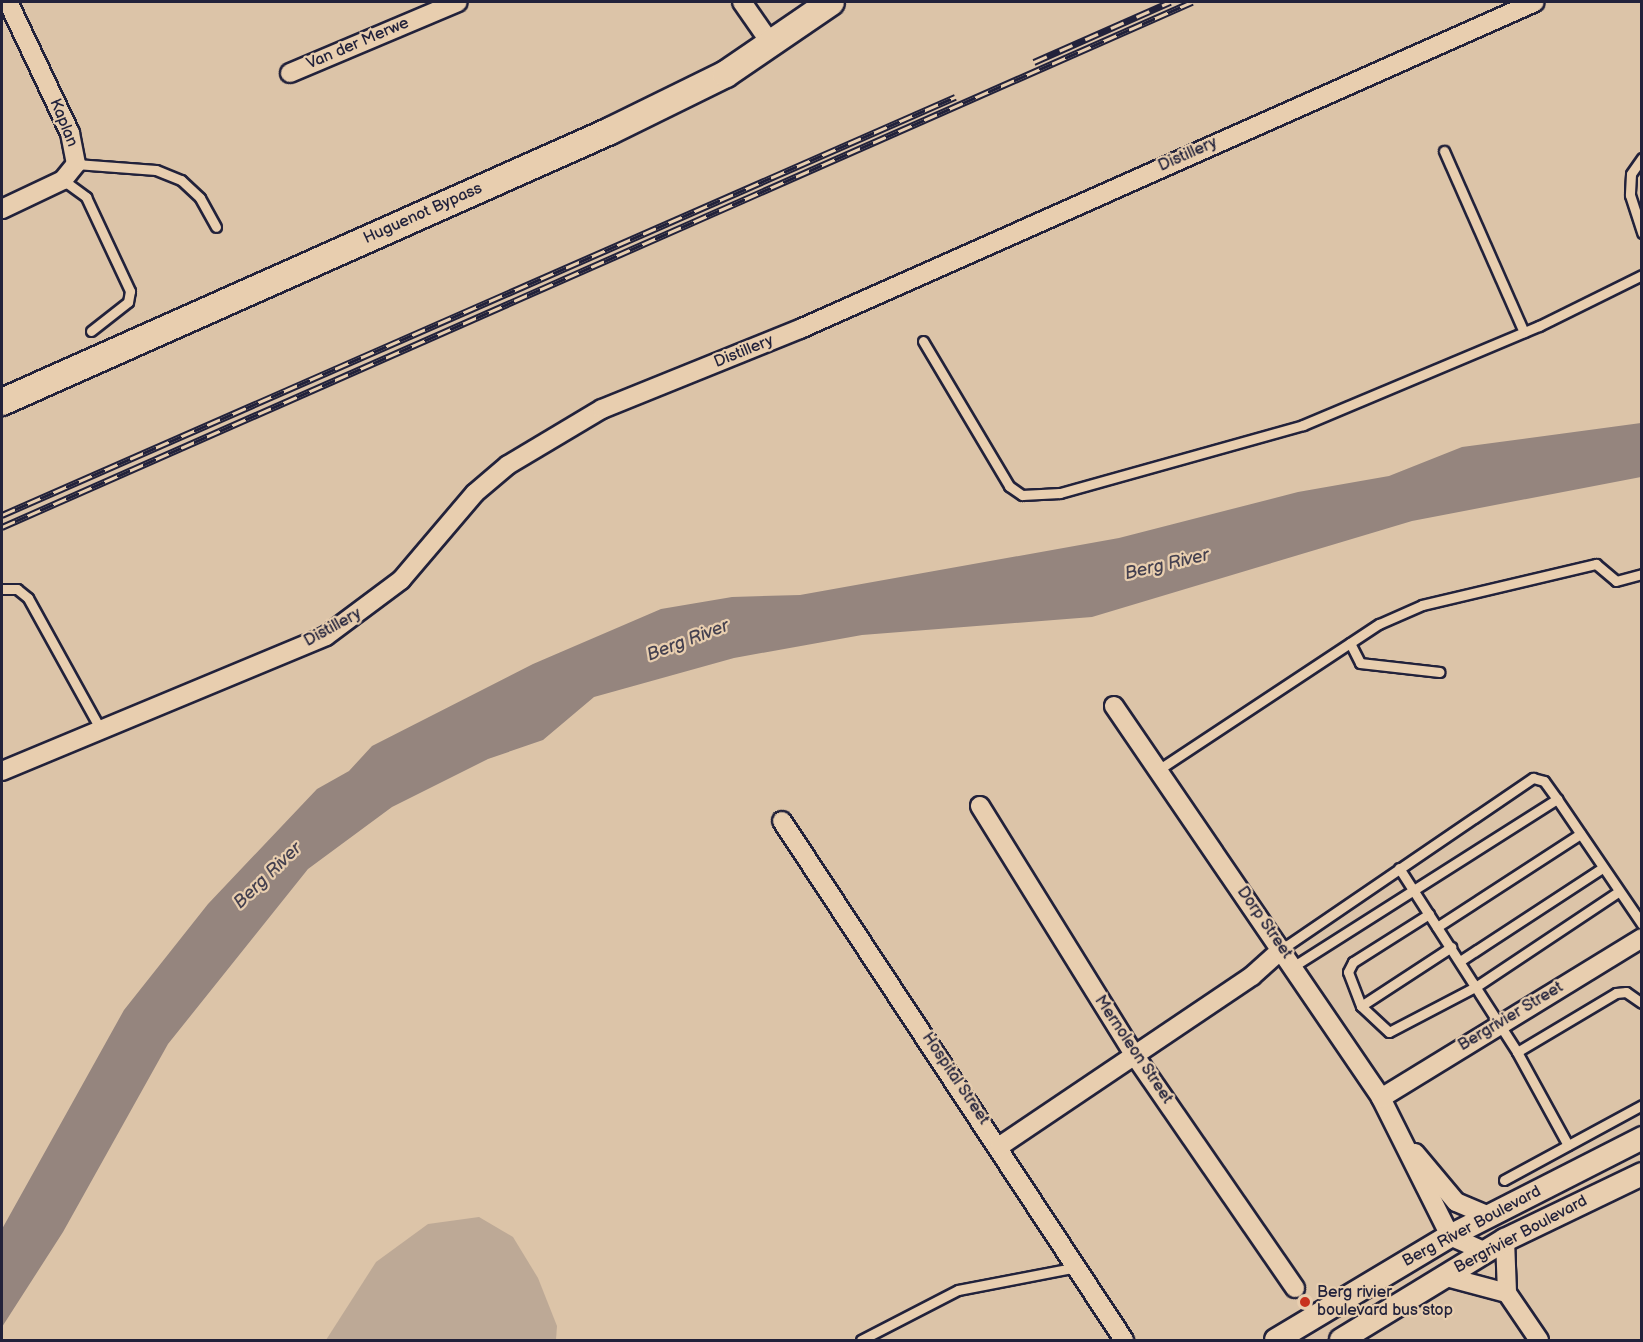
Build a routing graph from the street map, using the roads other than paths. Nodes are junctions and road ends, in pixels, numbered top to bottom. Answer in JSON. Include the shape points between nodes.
{"nodes":[{"id":1,"x":8,"y":2,"type":"edge"},
{"id":2,"x":458,"y":2,"type":"edge"},
{"id":3,"x":742,"y":2,"type":"edge"},
{"id":4,"x":831,"y":2,"type":"edge"},
{"id":5,"x":1535,"y":2,"type":"edge"},
{"id":6,"x":772,"y":45,"type":"junction"},
{"id":7,"x":290,"y":73,"type":"dead end"},
{"id":8,"x":1444,"y":151,"type":"dead end"},
{"id":9,"x":1641,"y":158,"type":"edge"},
{"id":10,"x":76,"y":164,"type":"junction"},
{"id":11,"x":63,"y":180,"type":"junction"},
{"id":12,"x":2,"y":209,"type":"edge"},
{"id":13,"x":216,"y":227,"type":"dead end"},
{"id":14,"x":1641,"y":233,"type":"edge"},
{"id":15,"x":1641,"y":274,"type":"edge"},
{"id":16,"x":91,"y":331,"type":"dead end"},
{"id":17,"x":1524,"y":332,"type":"junction"},
{"id":18,"x":923,"y":341,"type":"dead end"},
{"id":19,"x":2,"y":402,"type":"edge"},
{"id":20,"x":1641,"y":574,"type":"edge"},
{"id":21,"x":2,"y":589,"type":"edge"},
{"id":22,"x":1350,"y":643,"type":"junction"},
{"id":23,"x":1439,"y":672,"type":"dead end"},
{"id":24,"x":1113,"y":706,"type":"dead end"},
{"id":25,"x":101,"y":730,"type":"junction"},
{"id":26,"x":1158,"y":770,"type":"junction"},
{"id":27,"x":2,"y":771,"type":"edge"},
{"id":28,"x":1557,"y":799,"type":"junction"},
{"id":29,"x":980,"y":806,"type":"dead end"},
{"id":30,"x":782,"y":820,"type":"dead end"},
{"id":31,"x":1580,"y":834,"type":"junction"},
{"id":32,"x":1399,"y":868,"type":"junction"},
{"id":33,"x":1602,"y":868,"type":"junction"},
{"id":34,"x":1413,"y":890,"type":"junction"},
{"id":35,"x":1618,"y":892,"type":"junction"},
{"id":36,"x":1429,"y":914,"type":"junction"},
{"id":37,"x":1641,"y":924,"type":"edge"},
{"id":38,"x":1437,"y":927,"type":"junction"},
{"id":39,"x":1641,"y":938,"type":"edge"},
{"id":40,"x":1451,"y":947,"type":"junction"},
{"id":41,"x":1282,"y":949,"type":"junction"},
{"id":42,"x":1460,"y":961,"type":"junction"},
{"id":43,"x":1294,"y":966,"type":"junction"},
{"id":44,"x":1252,"y":976,"type":"junction"},
{"id":45,"x":1477,"y":986,"type":"junction"},
{"id":46,"x":1641,"y":1003,"type":"edge"},
{"id":47,"x":1361,"y":1006,"type":"junction"},
{"id":48,"x":1499,"y":1024,"type":"junction"},
{"id":49,"x":1517,"y":1052,"type":"junction"},
{"id":50,"x":1135,"y":1056,"type":"junction"},
{"id":51,"x":1381,"y":1098,"type":"junction"},
{"id":52,"x":1641,"y":1105,"type":"edge"},
{"id":53,"x":1641,"y":1138,"type":"edge"},
{"id":54,"x":1408,"y":1145,"type":"junction"},
{"id":55,"x":1568,"y":1145,"type":"junction"},
{"id":56,"x":1000,"y":1146,"type":"junction"},
{"id":57,"x":1641,"y":1174,"type":"edge"},
{"id":58,"x":1504,"y":1180,"type":"dead end"},
{"id":59,"x":1490,"y":1215,"type":"junction"},
{"id":60,"x":1450,"y":1236,"type":"junction"},
{"id":61,"x":1505,"y":1240,"type":"junction"},
{"id":62,"x":1486,"y":1252,"type":"junction"},
{"id":63,"x":1077,"y":1268,"type":"junction"},
{"id":64,"x":1443,"y":1276,"type":"junction"},
{"id":65,"x":1295,"y":1288,"type":"dead end"},
{"id":66,"x":1507,"y":1293,"type":"junction"},
{"id":67,"x":1342,"y":1340,"type":"edge"},
{"id":68,"x":861,"y":1341,"type":"edge"},
{"id":69,"x":1124,"y":1341,"type":"edge"},
{"id":70,"x":1276,"y":1341,"type":"edge"},
{"id":71,"x":1539,"y":1341,"type":"edge"}],
"edges":[{"from":1,"to":10,"type":"street","name":"Kaplan","via":[[70,133]]},
{"from":2,"to":7,"type":"street","name":"Van der Merwe"},
{"from":3,"to":6,"type":"street"},
{"from":4,"to":6,"type":"main road","name":"Huguenot Bypass"},
{"from":5,"to":25,"type":"street","name":"Distillery","via":[[800,329],[573,424],[544,439],[475,493],[370,607],[326,636]]},
{"from":6,"to":19,"type":"main road","name":"Huguenot Bypass","via":[[610,131]]},
{"from":8,"to":17,"type":"lane"},
{"from":9,"to":14,"type":"lane","via":[[1631,174],[1630,195]]},
{"from":10,"to":11,"type":"street","name":"Kaplan"},
{"from":10,"to":13,"type":"lane","via":[[156,170],[181,180],[200,198]]},
{"from":11,"to":12,"type":"street","name":"Kaplan"},
{"from":11,"to":16,"type":"lane","via":[[86,197],[130,291],[128,302]]},
{"from":15,"to":17,"type":"lane"},
{"from":17,"to":18,"type":"lane","via":[[1303,425],[1060,493],[1022,495],[992,462]]},
{"from":20,"to":22,"type":"lane","via":[[1616,581],[1596,564],[1422,605]]},
{"from":21,"to":25,"type":"lane","via":[[17,589],[28,598]]},
{"from":22,"to":23,"type":"lane","via":[[1360,663]]},
{"from":22,"to":26,"type":"lane"},
{"from":24,"to":26,"type":"street","name":"Dorp Street"},
{"from":25,"to":27,"type":"street","name":"Distillery"},
{"from":26,"to":41,"type":"street","name":"Dorp Street"},
{"from":28,"to":31,"type":"lane"},
{"from":28,"to":32,"type":"lane","via":[[1544,781],[1533,777]]},
{"from":28,"to":34,"type":"lane"},
{"from":29,"to":50,"type":"street","name":"Mernoleon Street"},
{"from":30,"to":56,"type":"street","name":"Hospital Street"},
{"from":31,"to":33,"type":"lane"},
{"from":31,"to":38,"type":"lane"},
{"from":32,"to":34,"type":"lane"},
{"from":32,"to":41,"type":"lane"},
{"from":33,"to":35,"type":"lane"},
{"from":33,"to":42,"type":"lane"},
{"from":34,"to":36,"type":"lane"},
{"from":34,"to":43,"type":"lane"},
{"from":35,"to":37,"type":"lane"},
{"from":35,"to":45,"type":"lane"},
{"from":36,"to":38,"type":"lane"},
{"from":36,"to":47,"type":"lane","via":[[1353,962],[1348,980]]},
{"from":38,"to":40,"type":"lane"},
{"from":39,"to":48,"type":"street","name":"Bergrivier Street"},
{"from":40,"to":42,"type":"lane"},
{"from":40,"to":47,"type":"lane"},
{"from":41,"to":43,"type":"street","name":"Dorp Street"},
{"from":41,"to":44,"type":"street"},
{"from":42,"to":45,"type":"lane"},
{"from":43,"to":44,"type":"street"},
{"from":43,"to":51,"type":"street","name":"Dorp Street"},
{"from":44,"to":50,"type":"street"},
{"from":45,"to":47,"type":"lane","via":[[1398,1031],[1380,1028]]},
{"from":45,"to":48,"type":"lane"},
{"from":46,"to":49,"type":"lane","via":[[1626,992],[1616,993]]},
{"from":48,"to":49,"type":"lane"},
{"from":48,"to":51,"type":"street","name":"Bergrivier Street"},
{"from":49,"to":55,"type":"lane"},
{"from":50,"to":56,"type":"street"},
{"from":50,"to":65,"type":"street","name":"Mernoleon Street"},
{"from":51,"to":54,"type":"street","name":"Dorp Street"},
{"from":52,"to":55,"type":"lane"},
{"from":53,"to":59,"type":"street","name":"Berg River Boulevard"},
{"from":54,"to":59,"type":"street","name":"Dorp Street","via":[[1456,1202]]},
{"from":54,"to":60,"type":"street","name":"Dorp Street"},
{"from":55,"to":58,"type":"lane"},
{"from":56,"to":63,"type":"street","name":"Hospital Street"},
{"from":57,"to":61,"type":"street","name":"Bergrivier Boulevard"},
{"from":59,"to":60,"type":"street","name":"Berg River Boulevard"},
{"from":60,"to":62,"type":"street"},
{"from":60,"to":70,"type":"street","name":"Berg River Boulevard"},
{"from":61,"to":62,"type":"street","name":"Bergrivier Boulevard"},
{"from":61,"to":66,"type":"street"},
{"from":62,"to":64,"type":"street","name":"Bergrivier Boulevard"},
{"from":63,"to":68,"type":"lane","via":[[958,1290]]},
{"from":63,"to":69,"type":"street","name":"Hospital Street"},
{"from":64,"to":66,"type":"street"},
{"from":64,"to":67,"type":"street","name":"Bergrivier Boulevard"},
{"from":66,"to":71,"type":"street"}]}
